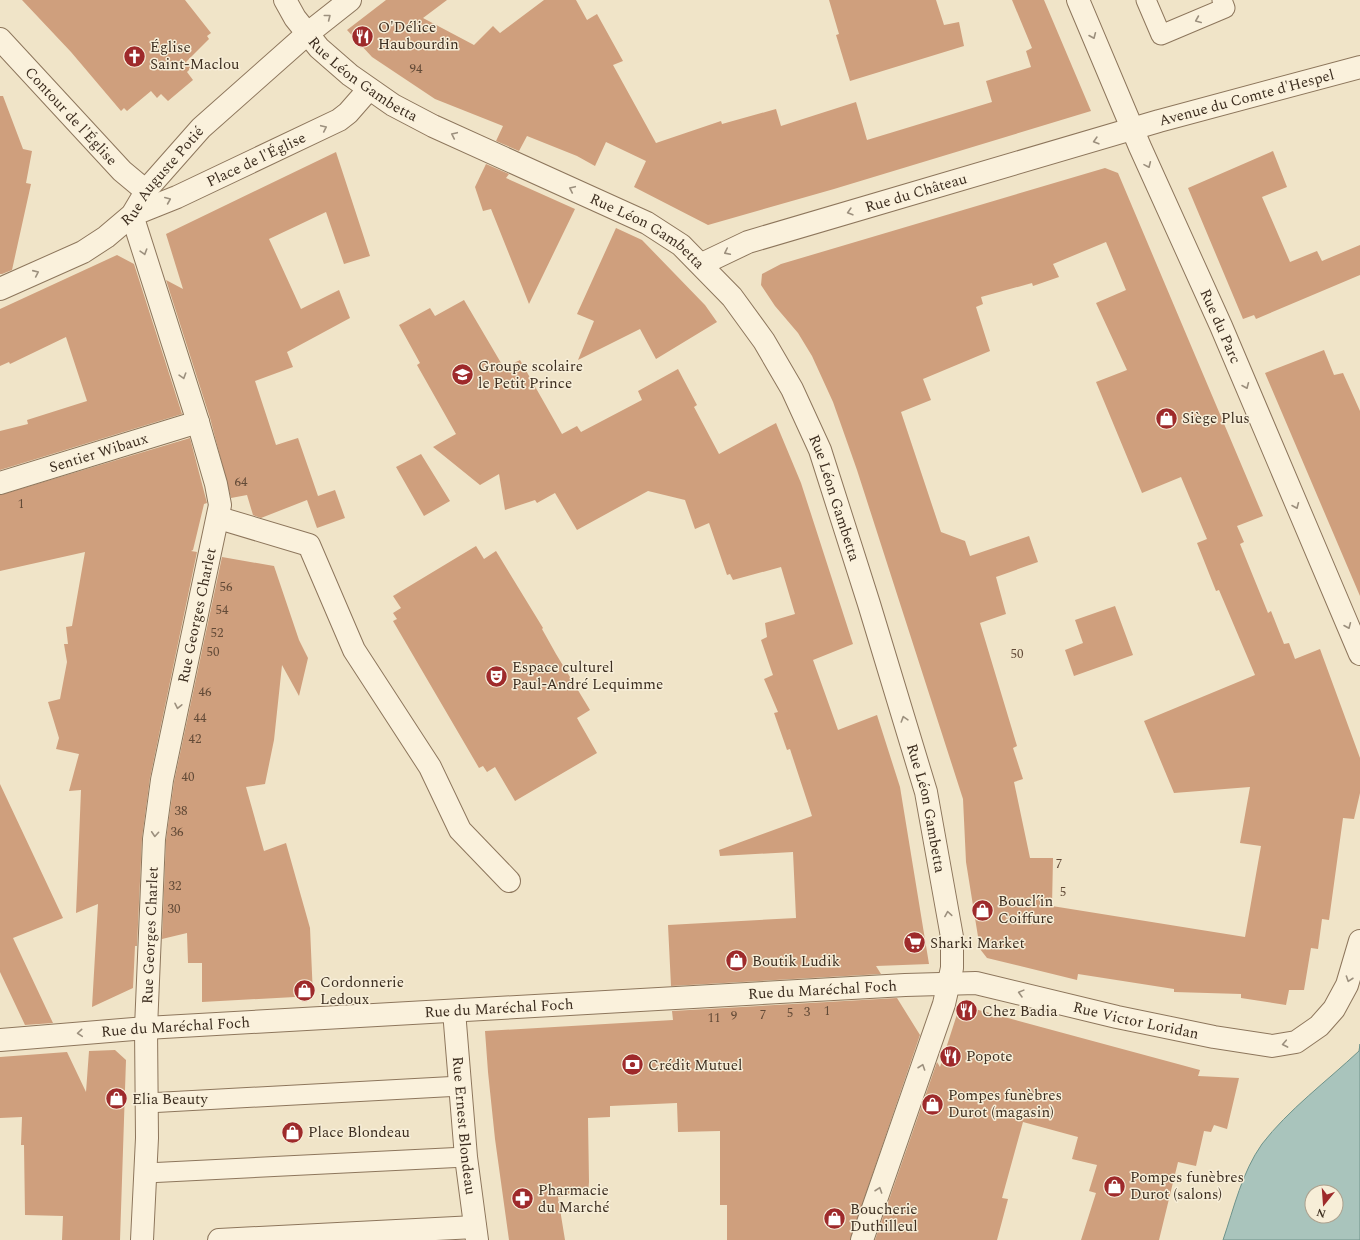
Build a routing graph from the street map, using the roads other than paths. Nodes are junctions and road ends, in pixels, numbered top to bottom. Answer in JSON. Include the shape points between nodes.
{"nodes":[{"id":1,"x":285,"y":0,"type":"edge"},
{"id":2,"x":350,"y":0,"type":"edge"},
{"id":3,"x":1078,"y":0,"type":"edge"},
{"id":4,"x":1146,"y":0,"type":"edge"},
{"id":5,"x":1222,"y":0,"type":"edge"},
{"id":6,"x":306,"y":34,"type":"junction"},
{"id":7,"x":0,"y":39,"type":"edge"},
{"id":8,"x":1360,"y":67,"type":"edge"},
{"id":9,"x":369,"y":89,"type":"junction"},
{"id":10,"x":1133,"y":129,"type":"junction"},
{"id":11,"x":146,"y":191,"type":"junction"},
{"id":12,"x":132,"y":215,"type":"junction"},
{"id":13,"x":702,"y":264,"type":"junction"},
{"id":14,"x":0,"y":289,"type":"edge"},
{"id":15,"x":198,"y":422,"type":"junction"},
{"id":16,"x":0,"y":483,"type":"edge"},
{"id":17,"x":219,"y":518,"type":"junction"},
{"id":18,"x":1360,"y":654,"type":"edge"},
{"id":19,"x":509,"y":881,"type":"dead end"},
{"id":20,"x":1360,"y":941,"type":"edge"},
{"id":21,"x":950,"y":983,"type":"junction"},
{"id":22,"x":454,"y":1011,"type":"junction"},
{"id":23,"x":146,"y":1028,"type":"junction"},
{"id":24,"x":0,"y":1040,"type":"edge"},
{"id":25,"x":461,"y":1086,"type":"junction"},
{"id":26,"x":147,"y":1103,"type":"junction"},
{"id":27,"x":466,"y":1156,"type":"junction"},
{"id":28,"x":146,"y":1173,"type":"junction"},
{"id":29,"x":476,"y":1233,"type":"edge"},
{"id":30,"x":142,"y":1240,"type":"edge"},
{"id":31,"x":219,"y":1240,"type":"edge"},
{"id":32,"x":862,"y":1240,"type":"edge"}],
"edges":[{"from":1,"to":6,"type":"street","name":"Rue Léon Gambetta"},
{"from":6,"to":2,"type":"street","name":"Rue Auguste Potié","one_way":true},
{"from":3,"to":10,"type":"street","name":"Rue du Parc","one_way":true},
{"from":5,"to":4,"type":"lane","one_way":true,"via":[[1225,8],[1161,35]]},
{"from":6,"to":9,"type":"street","name":"Rue Léon Gambetta","via":[[333,61]]},
{"from":6,"to":11,"type":"street","name":"Rue Auguste Potié","via":[[201,128]]},
{"from":7,"to":11,"type":"street","name":"Contour de l'Église","via":[[122,171]]},
{"from":8,"to":10,"type":"street","name":"Avenue du Comte d'Hespel"},
{"from":12,"to":9,"type":"street","name":"Place de l'Église","one_way":true,"via":[[339,120]]},
{"from":13,"to":9,"type":"street","name":"Rue Léon Gambetta","one_way":true,"via":[[682,245],[647,223],[433,126]]},
{"from":10,"to":13,"type":"street","name":"Rue du Château","one_way":true,"via":[[748,242]]},
{"from":10,"to":18,"type":"street","name":"Rue du Parc","one_way":true,"via":[[1221,326]]},
{"from":11,"to":12,"type":"street","name":"Rue Auguste Potié"},
{"from":14,"to":12,"type":"street","name":"Rue Auguste Potié","one_way":true,"via":[[89,248]]},
{"from":12,"to":15,"type":"street","name":"Rue Georges Charlet","one_way":true},
{"from":21,"to":13,"type":"street","name":"Rue Léon Gambetta","one_way":true,"via":[[952,937],[926,792],[870,604],[820,450],[792,389],[764,341],[732,297]]},
{"from":15,"to":16,"type":"street","name":"Sentier Wibaux"},
{"from":15,"to":17,"type":"street","name":"Rue Georges Charlet","via":[[219,493]]},
{"from":17,"to":19,"type":"street","via":[[309,545],[354,650],[430,767],[460,830]]},
{"from":17,"to":23,"type":"street","name":"Rue Georges Charlet","one_way":true,"via":[[159,798],[154,839]]},
{"from":20,"to":21,"type":"street","name":"Rue Victor Loridan","one_way":true,"via":[[1347,985],[1334,1009],[1319,1026],[1296,1042],[1272,1046],[1110,1016],[976,983]]},
{"from":21,"to":22,"type":"street","name":"Rue du Maréchal Foch"},
{"from":32,"to":21,"type":"street","name":"Rue Léon Gambetta","one_way":true},
{"from":22,"to":23,"type":"street","name":"Rue du Maréchal Foch"},
{"from":22,"to":25,"type":"street","name":"Rue Ernest Blondeau"},
{"from":23,"to":24,"type":"street","name":"Rue du Maréchal Foch","one_way":true},
{"from":23,"to":26,"type":"street","name":"Rue Georges Charlet"},
{"from":25,"to":26,"type":"lane"},
{"from":25,"to":27,"type":"street","name":"Rue Ernest Blondeau"},
{"from":26,"to":28,"type":"street","name":"Rue Georges Charlet"},
{"from":27,"to":28,"type":"lane"},
{"from":27,"to":29,"type":"street","name":"Rue Ernest Blondeau"},
{"from":28,"to":30,"type":"street","name":"Rue Georges Charlet"},
{"from":29,"to":31,"type":"street"}]}
